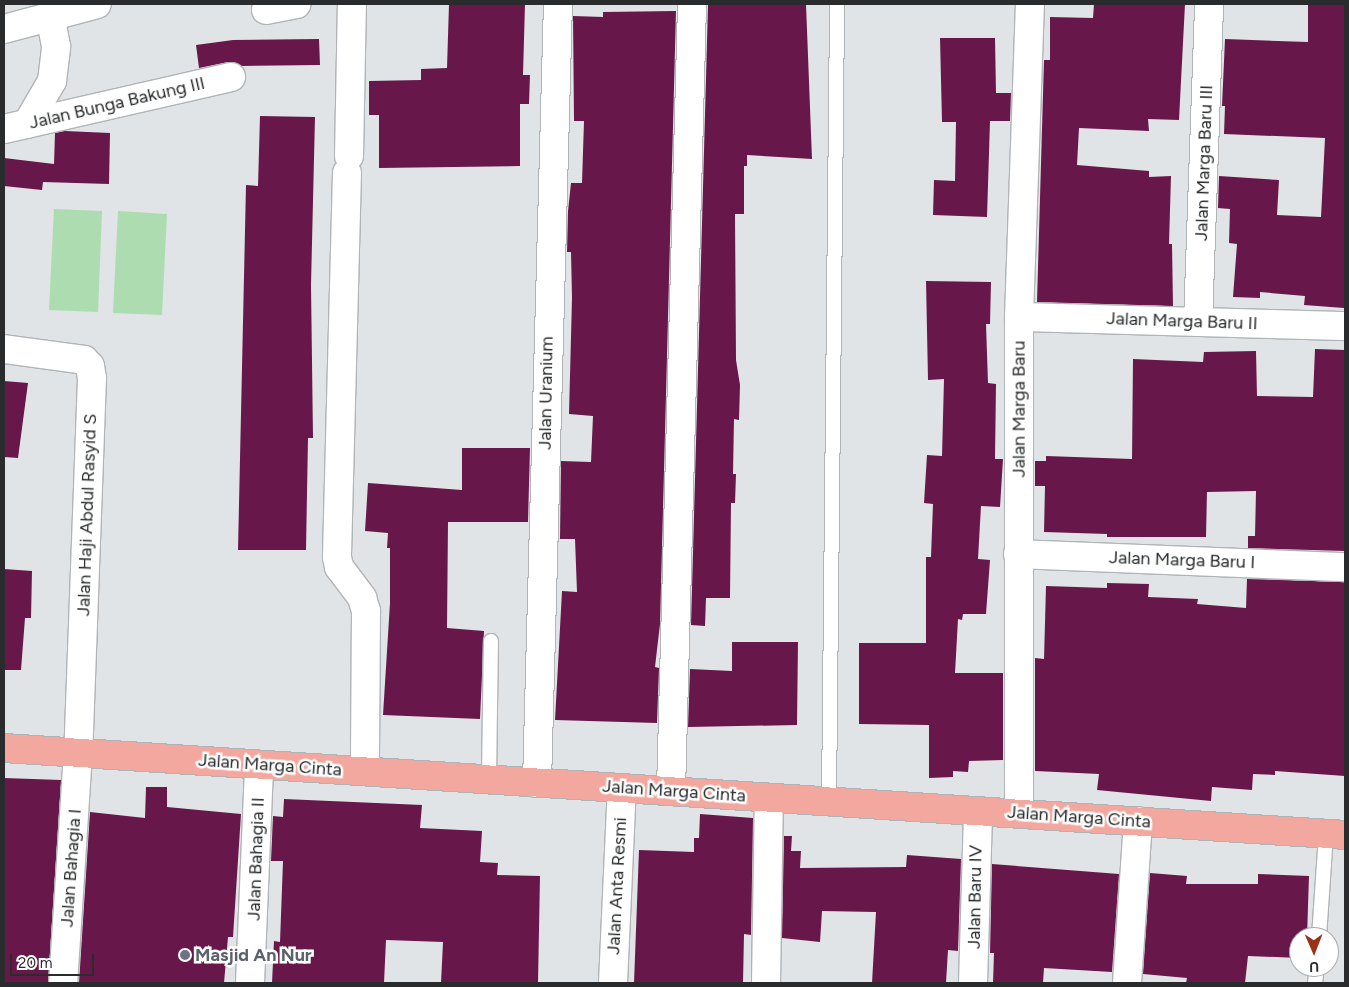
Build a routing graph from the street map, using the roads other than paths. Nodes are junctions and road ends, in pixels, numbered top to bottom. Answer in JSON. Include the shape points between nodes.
{"nodes":[{"id":1,"x":97,"y":4,"type":"edge"},
{"id":2,"x":296,"y":4,"type":"edge"},
{"id":3,"x":352,"y":4,"type":"edge"},
{"id":4,"x":558,"y":4,"type":"edge"},
{"id":5,"x":692,"y":4,"type":"edge"},
{"id":6,"x":837,"y":4,"type":"edge"},
{"id":7,"x":1030,"y":4,"type":"edge"},
{"id":8,"x":1209,"y":4,"type":"edge"},
{"id":9,"x":266,"y":10,"type":"dead end"},
{"id":10,"x":50,"y":16,"type":"junction"},
{"id":11,"x":4,"y":29,"type":"edge"},
{"id":12,"x":230,"y":78,"type":"dead end"},
{"id":13,"x":16,"y":126,"type":"edge"},
{"id":14,"x":1019,"y":317,"type":"junction"},
{"id":15,"x":1198,"y":322,"type":"junction"},
{"id":16,"x":1345,"y":326,"type":"edge"},
{"id":17,"x":4,"y":349,"type":"edge"},
{"id":18,"x":1018,"y":554,"type":"junction"},
{"id":19,"x":1345,"y":567,"type":"edge"},
{"id":20,"x":491,"y":641,"type":"dead end"},
{"id":21,"x":4,"y":748,"type":"edge"},
{"id":22,"x":78,"y":753,"type":"junction"},
{"id":23,"x":259,"y":765,"type":"junction"},
{"id":24,"x":365,"y":771,"type":"junction"},
{"id":25,"x":489,"y":779,"type":"junction"},
{"id":26,"x":537,"y":782,"type":"junction"},
{"id":27,"x":622,"y":788,"type":"junction"},
{"id":28,"x":671,"y":791,"type":"junction"},
{"id":29,"x":769,"y":798,"type":"junction"},
{"id":30,"x":829,"y":801,"type":"junction"},
{"id":31,"x":978,"y":811,"type":"junction"},
{"id":32,"x":1019,"y":814,"type":"junction"},
{"id":33,"x":1138,"y":821,"type":"junction"},
{"id":34,"x":1336,"y":834,"type":"edge"},
{"id":35,"x":1321,"y":927,"type":"edge"},
{"id":36,"x":63,"y":983,"type":"edge"},
{"id":37,"x":250,"y":983,"type":"edge"},
{"id":38,"x":612,"y":983,"type":"edge"},
{"id":39,"x":766,"y":983,"type":"edge"},
{"id":40,"x":973,"y":983,"type":"edge"},
{"id":41,"x":1127,"y":983,"type":"edge"}],
"edges":[{"from":1,"to":10,"type":"street"},
{"from":2,"to":9,"type":"street"},
{"from":3,"to":24,"type":"street","via":[[337,557],[339,567],[362,598],[366,611]]},
{"from":4,"to":26,"type":"street","name":"Jalan Uranium"},
{"from":5,"to":28,"type":"street"},
{"from":6,"to":30,"type":"lane"},
{"from":7,"to":14,"type":"street","name":"Jalan Marga Baru"},
{"from":8,"to":15,"type":"street","name":"Jalan Marga Baru III"},
{"from":10,"to":11,"type":"street"},
{"from":10,"to":13,"type":"street","via":[[56,46],[52,81]]},
{"from":12,"to":13,"type":"street","name":"Jalan Bunga Bakung III"},
{"from":14,"to":15,"type":"street","name":"Jalan Marga Baru II"},
{"from":14,"to":18,"type":"street","name":"Jalan Marga Baru"},
{"from":15,"to":16,"type":"street","name":"Jalan Marga Baru II"},
{"from":17,"to":22,"type":"street","name":"Jalan Haji Abdul Rasyid S","via":[[74,357],[90,366]]},
{"from":18,"to":19,"type":"street","name":"Jalan Marga Baru I"},
{"from":18,"to":32,"type":"street","name":"Jalan Marga Baru"},
{"from":20,"to":25,"type":"lane"},
{"from":21,"to":22,"type":"main road","name":"Jalan Marga Cinta"},
{"from":22,"to":23,"type":"main road","name":"Jalan Marga Cinta"},
{"from":22,"to":36,"type":"street","name":"Jalan Bahagia I"},
{"from":23,"to":24,"type":"main road","name":"Jalan Marga Cinta"},
{"from":23,"to":37,"type":"street","name":"Jalan Bahagia II"},
{"from":24,"to":25,"type":"main road","name":"Jalan Marga Cinta"},
{"from":25,"to":26,"type":"main road","name":"Jalan Marga Cinta"},
{"from":26,"to":27,"type":"main road","name":"Jalan Marga Cinta"},
{"from":27,"to":28,"type":"main road","name":"Jalan Marga Cinta"},
{"from":27,"to":38,"type":"street","name":"Jalan Anta Resmi"},
{"from":28,"to":29,"type":"main road","name":"Jalan Marga Cinta"},
{"from":29,"to":30,"type":"main road","name":"Jalan Marga Cinta"},
{"from":29,"to":39,"type":"street"},
{"from":30,"to":31,"type":"main road","name":"Jalan Marga Cinta"},
{"from":31,"to":32,"type":"main road","name":"Jalan Marga Cinta"},
{"from":31,"to":40,"type":"street","name":"Jalan Baru IV"},
{"from":32,"to":33,"type":"main road","name":"Jalan Marga Cinta"},
{"from":33,"to":34,"type":"main road","name":"Jalan Marga Cinta"},
{"from":33,"to":41,"type":"street"},
{"from":34,"to":35,"type":"lane"}]}
